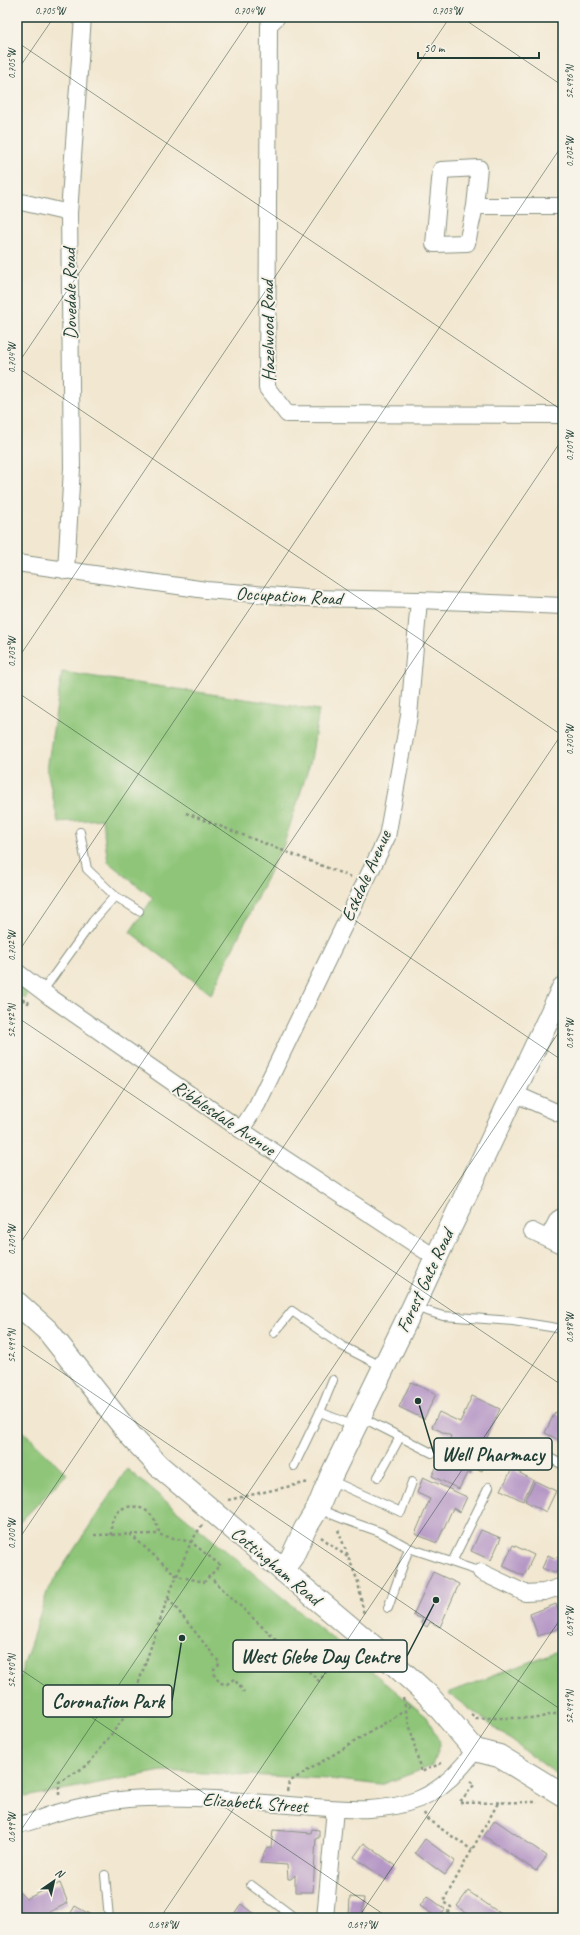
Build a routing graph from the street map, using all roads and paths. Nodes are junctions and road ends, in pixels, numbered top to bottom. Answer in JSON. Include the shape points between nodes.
{"nodes":[{"id":1,"x":82,"y":17,"type":"edge"},
{"id":2,"x":277,"y":17,"type":"edge"},
{"id":3,"x":17,"y":201,"type":"edge"},
{"id":4,"x":475,"y":206,"type":"junction"},
{"id":5,"x":563,"y":206,"type":"edge"},
{"id":6,"x":68,"y":213,"type":"junction"},
{"id":7,"x":563,"y":415,"type":"edge"},
{"id":8,"x":17,"y":563,"type":"edge"},
{"id":9,"x":66,"y":571,"type":"junction"},
{"id":10,"x":419,"y":600,"type":"junction"},
{"id":11,"x":563,"y":606,"type":"edge"},
{"id":12,"x":186,"y":813,"type":"dead end"},
{"id":13,"x":80,"y":832,"type":"dead end"},
{"id":14,"x":364,"y":882,"type":"junction"},
{"id":15,"x":115,"y":896,"type":"junction"},
{"id":16,"x":140,"y":911,"type":"dead end"},
{"id":17,"x":17,"y":972,"type":"edge"},
{"id":18,"x":563,"y":988,"type":"edge"},
{"id":19,"x":42,"y":992,"type":"junction"},
{"id":20,"x":513,"y":1094,"type":"junction"},
{"id":21,"x":563,"y":1115,"type":"edge"},
{"id":22,"x":241,"y":1130,"type":"junction"},
{"id":23,"x":563,"y":1216,"type":"edge"},
{"id":24,"x":532,"y":1231,"type":"dead end"},
{"id":25,"x":548,"y":1238,"type":"junction"},
{"id":26,"x":563,"y":1246,"type":"edge"},
{"id":27,"x":436,"y":1258,"type":"junction"},
{"id":28,"x":17,"y":1303,"type":"edge"},
{"id":29,"x":413,"y":1307,"type":"junction"},
{"id":30,"x":563,"y":1329,"type":"edge"},
{"id":31,"x":274,"y":1333,"type":"dead end"},
{"id":32,"x":384,"y":1367,"type":"junction"},
{"id":33,"x":333,"y":1380,"type":"dead end"},
{"id":34,"x":320,"y":1412,"type":"junction"},
{"id":35,"x":358,"y":1421,"type":"junction"},
{"id":36,"x":400,"y":1437,"type":"junction"},
{"id":37,"x":532,"y":1449,"type":"dead end"},
{"id":38,"x":432,"y":1453,"type":"dead end"},
{"id":39,"x":563,"y":1465,"type":"edge"},
{"id":40,"x":294,"y":1466,"type":"dead end"},
{"id":41,"x":378,"y":1477,"type":"dead end"},
{"id":42,"x":330,"y":1478,"type":"junction"},
{"id":43,"x":412,"y":1482,"type":"dead end"},
{"id":44,"x":489,"y":1487,"type":"dead end"},
{"id":45,"x":318,"y":1508,"type":"junction"},
{"id":46,"x":211,"y":1512,"type":"junction"},
{"id":47,"x":94,"y":1535,"type":"dead end"},
{"id":48,"x":111,"y":1535,"type":"junction"},
{"id":49,"x":131,"y":1535,"type":"junction"},
{"id":50,"x":160,"y":1535,"type":"junction"},
{"id":51,"x":192,"y":1542,"type":"junction"},
{"id":52,"x":409,"y":1548,"type":"junction"},
{"id":53,"x":452,"y":1562,"type":"junction"},
{"id":54,"x":282,"y":1570,"type":"junction"},
{"id":55,"x":481,"y":1572,"type":"joint"},
{"id":56,"x":177,"y":1576,"type":"junction"},
{"id":57,"x":563,"y":1586,"type":"edge"},
{"id":58,"x":168,"y":1597,"type":"junction"},
{"id":59,"x":388,"y":1608,"type":"dead end"},
{"id":60,"x":244,"y":1692,"type":"dead end"},
{"id":61,"x":424,"y":1693,"type":"junction"},
{"id":62,"x":402,"y":1695,"type":"dead end"},
{"id":63,"x":406,"y":1710,"type":"junction"},
{"id":64,"x":563,"y":1712,"type":"edge"},
{"id":65,"x":470,"y":1713,"type":"dead end"},
{"id":66,"x":475,"y":1750,"type":"junction"},
{"id":67,"x":459,"y":1772,"type":"junction"},
{"id":68,"x":558,"y":1794,"type":"edge"},
{"id":69,"x":415,"y":1800,"type":"junction"},
{"id":70,"x":498,"y":1802,"type":"junction"},
{"id":71,"x":284,"y":1805,"type":"junction"},
{"id":72,"x":335,"y":1809,"type":"junction"},
{"id":73,"x":60,"y":1812,"type":"junction"},
{"id":74,"x":17,"y":1825,"type":"edge"},
{"id":75,"x":472,"y":1850,"type":"junction"},
{"id":76,"x":105,"y":1875,"type":"dead end"},
{"id":77,"x":250,"y":1885,"type":"dead end"},
{"id":78,"x":109,"y":1918,"type":"edge"},
{"id":79,"x":295,"y":1918,"type":"edge"},
{"id":80,"x":325,"y":1918,"type":"edge"},
{"id":81,"x":444,"y":1918,"type":"edge"}],
"edges":[{"from":1,"to":6,"type":"street","name":"Dovedale Road"},
{"from":2,"to":7,"type":"street","name":"Hazelwood Road","via":[[269,24],[266,388],[287,414]]},
{"from":3,"to":6,"type":"street"},
{"from":4,"to":4,"type":"street","via":[[479,168],[441,170],[434,244],[467,243]]},
{"from":4,"to":5,"type":"street"},
{"from":6,"to":9,"type":"street","name":"Dovedale Road","via":[[72,468]]},
{"from":8,"to":9,"type":"street","name":"Occupation Road"},
{"from":9,"to":10,"type":"street","name":"Occupation Road","via":[[206,590],[306,598]]},
{"from":10,"to":11,"type":"street","name":"Occupation Road"},
{"from":10,"to":14,"type":"street","name":"Eskdale Avenue","via":[[409,716],[387,837]]},
{"from":12,"to":14,"type":"path"},
{"from":13,"to":15,"type":"lane","via":[[87,868]]},
{"from":14,"to":22,"type":"street","name":"Eskdale Avenue","via":[[257,1105]]},
{"from":15,"to":16,"type":"lane"},
{"from":15,"to":19,"type":"lane","via":[[92,921]]},
{"from":17,"to":19,"type":"street","name":"Ribblesdale Avenue"},
{"from":18,"to":20,"type":"street","name":"Forest Gate Road"},
{"from":19,"to":22,"type":"street","name":"Ribblesdale Avenue"},
{"from":20,"to":21,"type":"street"},
{"from":20,"to":27,"type":"street","name":"Forest Gate Road"},
{"from":22,"to":27,"type":"street","name":"Ribblesdale Avenue"},
{"from":23,"to":25,"type":"street","via":[[558,1219]]},
{"from":24,"to":25,"type":"street"},
{"from":25,"to":26,"type":"street"},
{"from":27,"to":29,"type":"street","name":"Forest Gate Road"},
{"from":28,"to":46,"type":"street","name":"Cottingham Road","via":[[48,1331],[131,1436],[154,1461]]},
{"from":29,"to":30,"type":"lane","via":[[443,1316],[513,1321]]},
{"from":29,"to":32,"type":"street","name":"Forest Gate Road"},
{"from":31,"to":32,"type":"lane","via":[[292,1311],[342,1346]]},
{"from":32,"to":35,"type":"street","name":"Forest Gate Road"},
{"from":33,"to":34,"type":"lane"},
{"from":34,"to":35,"type":"lane"},
{"from":34,"to":40,"type":"lane"},
{"from":35,"to":36,"type":"lane"},
{"from":35,"to":42,"type":"street","name":"Forest Gate Road"},
{"from":36,"to":38,"type":"lane"},
{"from":36,"to":41,"type":"lane"},
{"from":37,"to":39,"type":"lane"},
{"from":42,"to":43,"type":"lane","via":[[401,1512]]},
{"from":42,"to":45,"type":"street","name":"Forest Gate Road"},
{"from":42,"to":46,"type":"path","via":[[225,1501]]},
{"from":44,"to":53,"type":"lane"},
{"from":45,"to":52,"type":"lane","via":[[380,1532]]},
{"from":45,"to":54,"type":"street","name":"Forest Gate Road","via":[[292,1557]]},
{"from":46,"to":51,"type":"path"},
{"from":46,"to":54,"type":"street","name":"Cottingham Road"},
{"from":47,"to":48,"type":"path"},
{"from":48,"to":49,"type":"path"},
{"from":48,"to":50,"type":"path","via":[[110,1524],[114,1516],[119,1510],[129,1506],[151,1514]]},
{"from":49,"to":50,"type":"path"},
{"from":49,"to":56,"type":"path"},
{"from":50,"to":51,"type":"path"},
{"from":51,"to":56,"type":"path"},
{"from":51,"to":56,"type":"path","via":[[220,1565],[204,1582]]},
{"from":52,"to":53,"type":"lane"},
{"from":52,"to":59,"type":"lane"},
{"from":53,"to":55,"type":"lane"},
{"from":54,"to":61,"type":"street","name":"Cottingham Road","via":[[395,1665]]},
{"from":55,"to":57,"type":"street","via":[[525,1593],[544,1592]]},
{"from":56,"to":58,"type":"path"},
{"from":58,"to":60,"type":"path","via":[[220,1663],[214,1669],[220,1684],[227,1684],[234,1679]]},
{"from":58,"to":73,"type":"path","via":[[129,1711],[88,1765],[59,1782]]},
{"from":61,"to":63,"type":"path"},
{"from":61,"to":66,"type":"street","name":"Cottingham Road"},
{"from":62,"to":63,"type":"path"},
{"from":63,"to":67,"type":"path","via":[[421,1772],[446,1761]]},
{"from":63,"to":71,"type":"path","via":[[289,1782]]},
{"from":64,"to":65,"type":"path","via":[[537,1718],[476,1718]]},
{"from":66,"to":67,"type":"street","name":"Elizabeth Street"},
{"from":66,"to":68,"type":"street","via":[[499,1756]]},
{"from":67,"to":69,"type":"street","name":"Elizabeth Street","via":[[444,1784]]},
{"from":67,"to":70,"type":"path","via":[[474,1785],[459,1803]]},
{"from":68,"to":70,"type":"path"},
{"from":69,"to":72,"type":"street","name":"Elizabeth Street","via":[[390,1808]]},
{"from":69,"to":75,"type":"path","via":[[428,1819]]},
{"from":70,"to":75,"type":"path"},
{"from":71,"to":72,"type":"street","name":"Elizabeth Street"},
{"from":71,"to":73,"type":"street","name":"Elizabeth Street","via":[[173,1797],[128,1799]]},
{"from":72,"to":80,"type":"street"},
{"from":73,"to":74,"type":"street","name":"Elizabeth Street"},
{"from":75,"to":81,"type":"path","via":[[443,1902],[451,1908]]},
{"from":76,"to":78,"type":"lane"},
{"from":77,"to":79,"type":"lane"}]}
